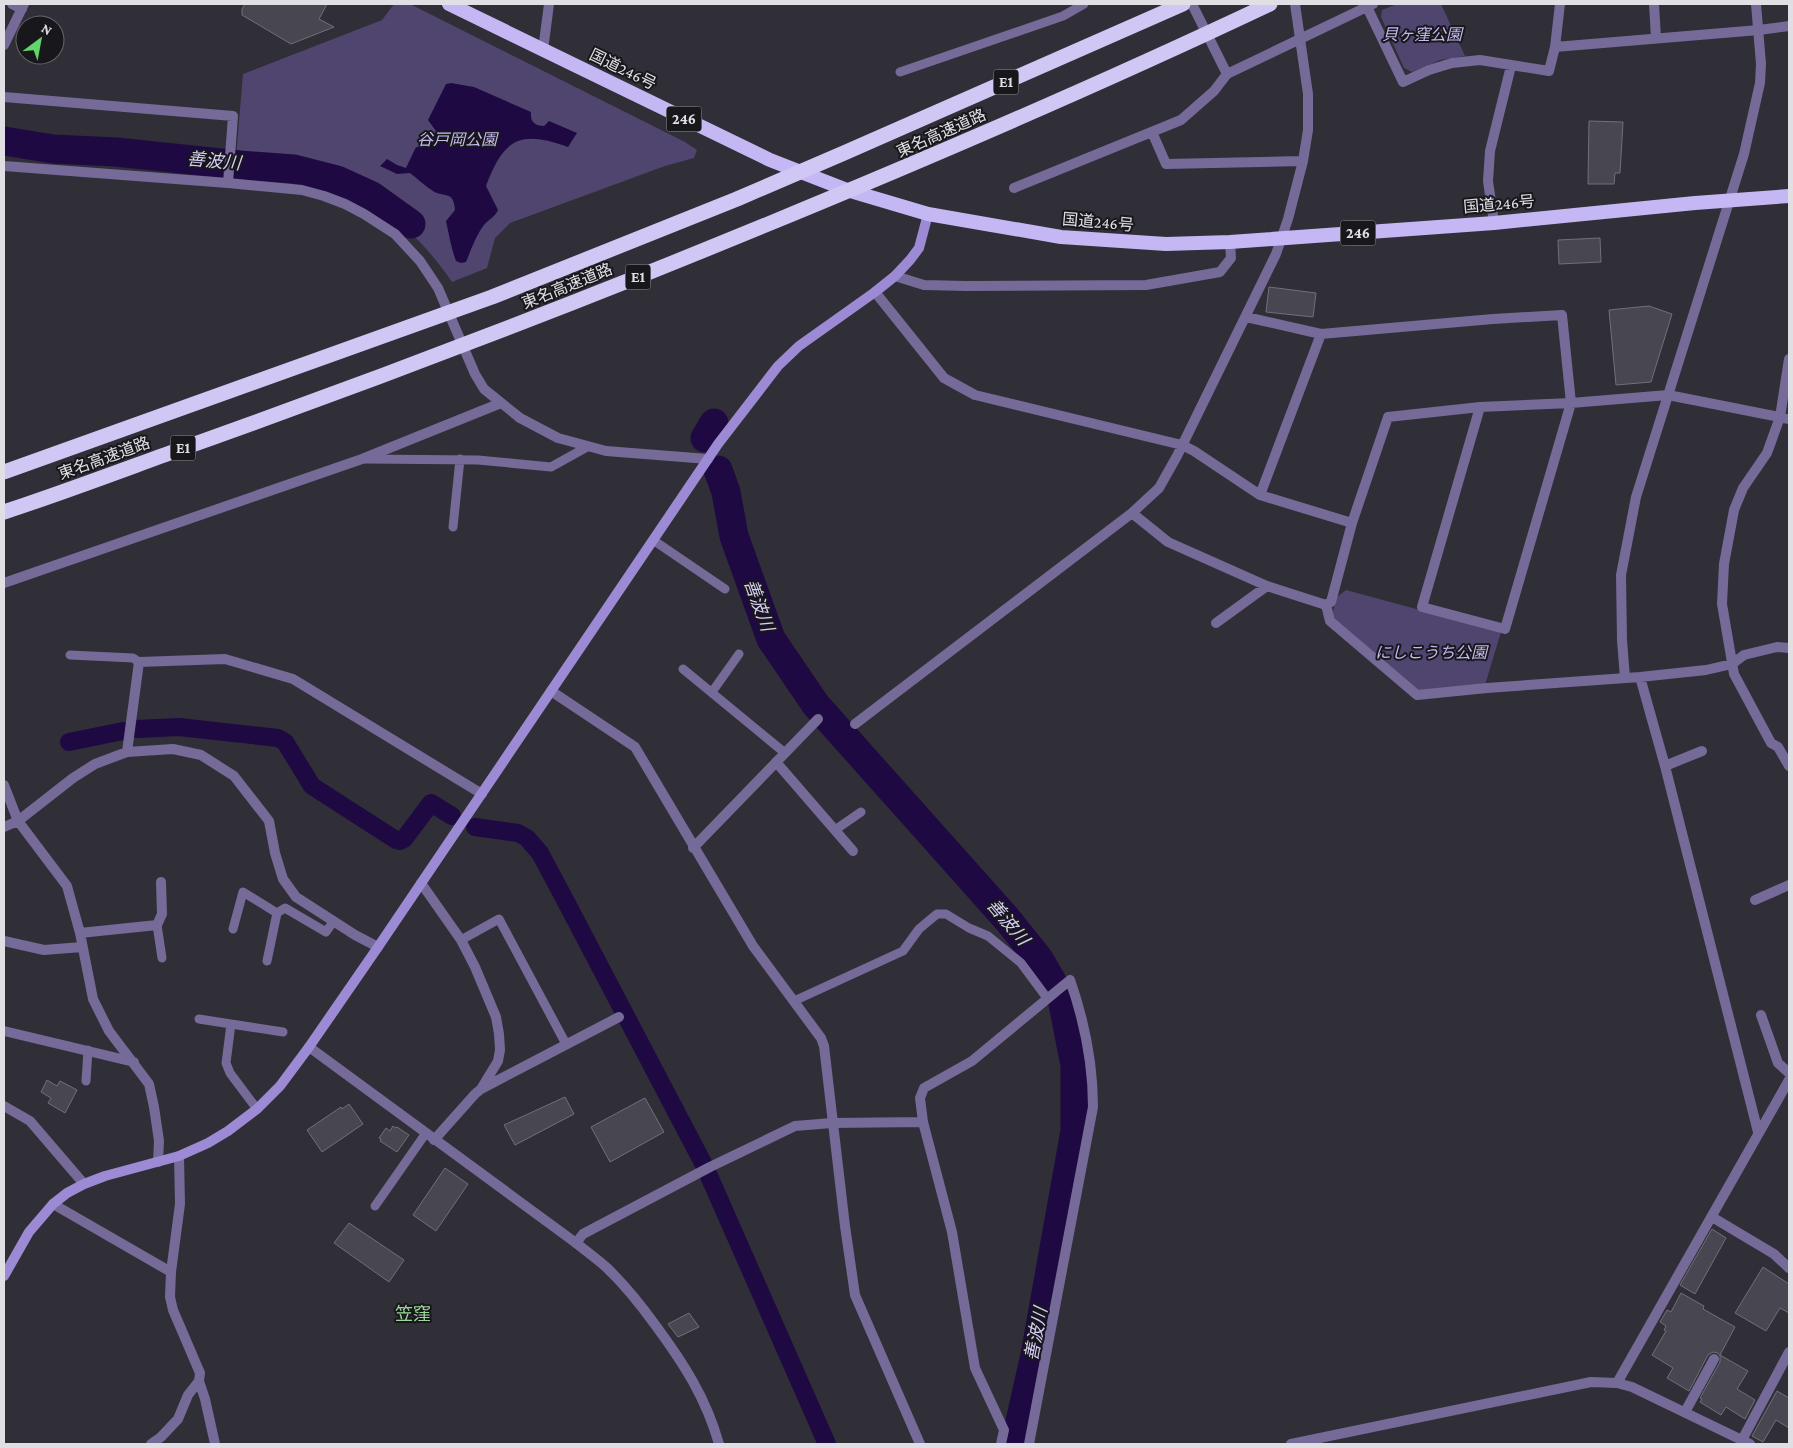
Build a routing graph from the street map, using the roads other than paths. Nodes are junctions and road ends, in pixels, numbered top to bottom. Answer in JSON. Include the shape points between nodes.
{"nodes":[{"id":1,"x":12,"y":4,"type":"edge"},
{"id":2,"x":449,"y":4,"type":"edge"},
{"id":3,"x":549,"y":4,"type":"edge"},
{"id":4,"x":1084,"y":4,"type":"edge"},
{"id":5,"x":1183,"y":4,"type":"edge"},
{"id":6,"x":1192,"y":4,"type":"edge"},
{"id":7,"x":1270,"y":4,"type":"edge"},
{"id":8,"x":1295,"y":4,"type":"edge"},
{"id":9,"x":1560,"y":4,"type":"edge"},
{"id":10,"x":1654,"y":4,"type":"edge"},
{"id":11,"x":1756,"y":4,"type":"edge"},
{"id":12,"x":1370,"y":5,"type":"edge"},
{"id":13,"x":23,"y":6,"type":"edge"},
{"id":14,"x":1789,"y":26,"type":"edge"},
{"id":15,"x":1759,"y":30,"type":"junction"},
{"id":16,"x":1301,"y":38,"type":"junction"},
{"id":17,"x":1656,"y":38,"type":"junction"},
{"id":18,"x":4,"y":45,"type":"edge"},
{"id":19,"x":1555,"y":47,"type":"junction"},
{"id":20,"x":543,"y":50,"type":"junction"},
{"id":21,"x":1510,"y":66,"type":"junction"},
{"id":22,"x":900,"y":72,"type":"dead end"},
{"id":23,"x":1227,"y":74,"type":"junction"},
{"id":24,"x":4,"y":97,"type":"edge"},
{"id":25,"x":1152,"y":132,"type":"junction"},
{"id":26,"x":1304,"y":161,"type":"junction"},
{"id":27,"x":4,"y":166,"type":"edge"},
{"id":28,"x":228,"y":183,"type":"junction"},
{"id":29,"x":1014,"y":188,"type":"dead end"},
{"id":30,"x":1789,"y":196,"type":"edge"},
{"id":31,"x":1729,"y":200,"type":"junction"},
{"id":32,"x":928,"y":214,"type":"junction"},
{"id":33,"x":1494,"y":223,"type":"junction"},
{"id":34,"x":1282,"y":239,"type":"junction"},
{"id":35,"x":1230,"y":242,"type":"junction"},
{"id":36,"x":895,"y":276,"type":"junction"},
{"id":37,"x":875,"y":292,"type":"junction"},
{"id":38,"x":1246,"y":316,"type":"junction"},
{"id":39,"x":1321,"y":334,"type":"junction"},
{"id":40,"x":1789,"y":359,"type":"edge"},
{"id":41,"x":1668,"y":395,"type":"junction"},
{"id":42,"x":501,"y":403,"type":"junction"},
{"id":43,"x":1571,"y":403,"type":"junction"},
{"id":44,"x":1480,"y":407,"type":"junction"},
{"id":45,"x":1785,"y":418,"type":"edge"},
{"id":46,"x":1182,"y":445,"type":"junction"},
{"id":47,"x":586,"y":447,"type":"junction"},
{"id":48,"x":362,"y":459,"type":"junction"},
{"id":49,"x":708,"y":459,"type":"junction"},
{"id":50,"x":460,"y":460,"type":"junction"},
{"id":51,"x":4,"y":472,"type":"edge"},
{"id":52,"x":1260,"y":495,"type":"junction"},
{"id":53,"x":4,"y":512,"type":"edge"},
{"id":54,"x":1132,"y":513,"type":"junction"},
{"id":55,"x":1352,"y":523,"type":"junction"},
{"id":56,"x":453,"y":527,"type":"dead end"},
{"id":57,"x":653,"y":540,"type":"junction"},
{"id":58,"x":4,"y":583,"type":"edge"},
{"id":59,"x":1267,"y":586,"type":"junction"},
{"id":60,"x":725,"y":589,"type":"dead end"},
{"id":61,"x":1326,"y":605,"type":"junction"},
{"id":62,"x":1216,"y":623,"type":"dead end"},
{"id":63,"x":1789,"y":648,"type":"edge"},
{"id":64,"x":739,"y":654,"type":"dead end"},
{"id":65,"x":70,"y":655,"type":"dead end"},
{"id":66,"x":139,"y":662,"type":"junction"},
{"id":67,"x":1732,"y":664,"type":"junction"},
{"id":68,"x":683,"y":669,"type":"dead end"},
{"id":69,"x":1640,"y":677,"type":"junction"},
{"id":70,"x":1625,"y":678,"type":"junction"},
{"id":71,"x":552,"y":691,"type":"junction"},
{"id":72,"x":712,"y":692,"type":"junction"},
{"id":73,"x":818,"y":719,"type":"dead end"},
{"id":74,"x":855,"y":724,"type":"dead end"},
{"id":75,"x":1702,"y":751,"type":"dead end"},
{"id":76,"x":127,"y":752,"type":"junction"},
{"id":77,"x":785,"y":753,"type":"junction"},
{"id":78,"x":776,"y":762,"type":"junction"},
{"id":79,"x":1665,"y":766,"type":"junction"},
{"id":80,"x":1789,"y":766,"type":"edge"},
{"id":81,"x":4,"y":785,"type":"edge"},
{"id":82,"x":482,"y":794,"type":"junction"},
{"id":83,"x":861,"y":812,"type":"dead end"},
{"id":84,"x":18,"y":821,"type":"junction"},
{"id":85,"x":4,"y":827,"type":"edge"},
{"id":86,"x":834,"y":830,"type":"junction"},
{"id":87,"x":694,"y":848,"type":"junction"},
{"id":88,"x":853,"y":850,"type":"dead end"},
{"id":89,"x":161,"y":882,"type":"dead end"},
{"id":90,"x":421,"y":883,"type":"junction"},
{"id":91,"x":1789,"y":885,"type":"edge"},
{"id":92,"x":1755,"y":900,"type":"dead end"},
{"id":93,"x":277,"y":913,"type":"junction"},
{"id":94,"x":334,"y":922,"type":"junction"},
{"id":95,"x":157,"y":925,"type":"junction"},
{"id":96,"x":233,"y":929,"type":"dead end"},
{"id":97,"x":80,"y":933,"type":"junction"},
{"id":98,"x":461,"y":940,"type":"junction"},
{"id":99,"x":4,"y":941,"type":"edge"},
{"id":100,"x":82,"y":947,"type":"junction"},
{"id":101,"x":378,"y":947,"type":"junction"},
{"id":102,"x":162,"y":958,"type":"dead end"},
{"id":103,"x":267,"y":962,"type":"dead end"},
{"id":104,"x":1050,"y":996,"type":"junction"},
{"id":105,"x":794,"y":1001,"type":"junction"},
{"id":106,"x":1761,"y":1016,"type":"dead end"},
{"id":107,"x":619,"y":1017,"type":"dead end"},
{"id":108,"x":199,"y":1019,"type":"dead end"},
{"id":109,"x":231,"y":1024,"type":"junction"},
{"id":110,"x":4,"y":1031,"type":"edge"},
{"id":111,"x":283,"y":1032,"type":"dead end"},
{"id":112,"x":566,"y":1044,"type":"junction"},
{"id":113,"x":309,"y":1047,"type":"junction"},
{"id":114,"x":88,"y":1050,"type":"junction"},
{"id":115,"x":134,"y":1062,"type":"junction"},
{"id":116,"x":1789,"y":1073,"type":"edge"},
{"id":117,"x":1789,"y":1080,"type":"edge"},
{"id":118,"x":86,"y":1081,"type":"dead end"},
{"id":119,"x":481,"y":1089,"type":"junction"},
{"id":120,"x":4,"y":1106,"type":"edge"},
{"id":121,"x":257,"y":1109,"type":"junction"},
{"id":122,"x":922,"y":1122,"type":"junction"},
{"id":123,"x":832,"y":1123,"type":"junction"},
{"id":124,"x":1758,"y":1132,"type":"junction"},
{"id":125,"x":430,"y":1137,"type":"junction"},
{"id":126,"x":179,"y":1156,"type":"junction"},
{"id":127,"x":158,"y":1162,"type":"junction"},
{"id":128,"x":84,"y":1184,"type":"junction"},
{"id":129,"x":53,"y":1204,"type":"junction"},
{"id":130,"x":375,"y":1206,"type":"dead end"},
{"id":131,"x":1712,"y":1217,"type":"junction"},
{"id":132,"x":576,"y":1243,"type":"junction"},
{"id":133,"x":1789,"y":1268,"type":"edge"},
{"id":134,"x":171,"y":1272,"type":"junction"},
{"id":135,"x":4,"y":1276,"type":"edge"},
{"id":136,"x":1789,"y":1352,"type":"edge"},
{"id":137,"x":1714,"y":1359,"type":"dead end"},
{"id":138,"x":199,"y":1381,"type":"junction"},
{"id":139,"x":1617,"y":1383,"type":"junction"},
{"id":140,"x":1685,"y":1412,"type":"junction"},
{"id":141,"x":1746,"y":1442,"type":"edge"},
{"id":142,"x":151,"y":1444,"type":"edge"},
{"id":143,"x":215,"y":1444,"type":"edge"},
{"id":144,"x":718,"y":1444,"type":"edge"},
{"id":145,"x":920,"y":1444,"type":"edge"},
{"id":146,"x":1001,"y":1444,"type":"edge"},
{"id":147,"x":1029,"y":1444,"type":"edge"},
{"id":148,"x":1290,"y":1444,"type":"edge"}],
"edges":[{"from":1,"to":13,"type":"street"},
{"from":2,"to":20,"type":"highway","name":"国道246号","number":"246"},
{"from":3,"to":20,"type":"street"},
{"from":4,"to":22,"type":"lane","via":[[1063,16]]},
{"from":5,"to":51,"type":"highway","name":"東名高速道路","number":"E1","via":[[737,199],[492,297]]},
{"from":6,"to":23,"type":"street"},
{"from":7,"to":53,"type":"highway","name":"東名高速道路","number":"E1","via":[[899,170],[508,329]]},
{"from":8,"to":16,"type":"street"},
{"from":9,"to":19,"type":"street"},
{"from":10,"to":17,"type":"street"},
{"from":11,"to":15,"type":"street"},
{"from":12,"to":16,"type":"street"},
{"from":12,"to":21,"type":"street","via":[[1403,82],[1452,63],[1480,60]]},
{"from":13,"to":18,"type":"street"},
{"from":14,"to":15,"type":"street"},
{"from":15,"to":17,"type":"street"},
{"from":15,"to":31,"type":"street","via":[[1760,83]]},
{"from":16,"to":23,"type":"street"},
{"from":16,"to":26,"type":"street","via":[[1308,94]]},
{"from":17,"to":19,"type":"street"},
{"from":19,"to":21,"type":"street","via":[[1549,71]]},
{"from":20,"to":32,"type":"highway","name":"国道246号","number":"246","via":[[770,160],[847,190]]},
{"from":21,"to":33,"type":"street","via":[[1490,150],[1488,181]]},
{"from":23,"to":25,"type":"street","via":[[1214,91],[1181,120]]},
{"from":24,"to":28,"type":"street","via":[[234,116]]},
{"from":25,"to":26,"type":"street","via":[[1166,164]]},
{"from":25,"to":29,"type":"street"},
{"from":26,"to":34,"type":"street"},
{"from":27,"to":28,"type":"street"},
{"from":28,"to":42,"type":"street","via":[[302,190],[324,196],[364,214],[395,234],[429,273],[475,374],[484,389]]},
{"from":30,"to":31,"type":"highway","name":"国道246号","number":"246"},
{"from":31,"to":33,"type":"highway","name":"国道246号","number":"246"},
{"from":31,"to":41,"type":"street"},
{"from":32,"to":35,"type":"highway","name":"国道246号","number":"246","via":[[1060,238],[1166,244]]},
{"from":32,"to":36,"type":"main road","via":[[919,248]]},
{"from":33,"to":34,"type":"highway","name":"国道246号","number":"246"},
{"from":34,"to":35,"type":"highway","name":"国道246号","number":"246"},
{"from":34,"to":38,"type":"street"},
{"from":35,"to":36,"type":"street","via":[[1231,258],[1220,272],[1146,285],[924,285]]},
{"from":36,"to":37,"type":"main road"},
{"from":37,"to":46,"type":"street","via":[[944,378],[975,395]]},
{"from":37,"to":49,"type":"main road","via":[[799,346],[778,366]]},
{"from":38,"to":39,"type":"street"},
{"from":38,"to":46,"type":"street"},
{"from":39,"to":43,"type":"street","via":[[1562,315]]},
{"from":39,"to":52,"type":"street"},
{"from":40,"to":45,"type":"street"},
{"from":41,"to":43,"type":"street"},
{"from":41,"to":45,"type":"street"},
{"from":41,"to":70,"type":"street","via":[[1636,497],[1621,576]]},
{"from":42,"to":47,"type":"street","via":[[540,429]]},
{"from":42,"to":48,"type":"street"},
{"from":43,"to":44,"type":"street"},
{"from":43,"to":44,"type":"street","via":[[1505,629],[1422,607]]},
{"from":44,"to":55,"type":"street","via":[[1388,417]]},
{"from":45,"to":67,"type":"street","via":[[1767,453],[1743,488],[1734,510],[1724,564],[1722,604]]},
{"from":46,"to":52,"type":"street"},
{"from":46,"to":54,"type":"street","via":[[1158,488]]},
{"from":47,"to":49,"type":"street"},
{"from":47,"to":50,"type":"lane","via":[[551,466]]},
{"from":48,"to":50,"type":"lane"},
{"from":48,"to":58,"type":"street"},
{"from":49,"to":57,"type":"main road"},
{"from":50,"to":56,"type":"lane"},
{"from":52,"to":55,"type":"street"},
{"from":54,"to":59,"type":"street","via":[[1168,542]]},
{"from":54,"to":74,"type":"street"},
{"from":55,"to":61,"type":"street","via":[[1331,602]]},
{"from":57,"to":60,"type":"lane"},
{"from":57,"to":71,"type":"main road"},
{"from":59,"to":61,"type":"street"},
{"from":59,"to":62,"type":"street"},
{"from":61,"to":70,"type":"street","via":[[1330,622],[1418,695]]},
{"from":63,"to":67,"type":"street","via":[[1777,647],[1744,655]]},
{"from":64,"to":72,"type":"lane"},
{"from":65,"to":66,"type":"lane","via":[[133,658]]},
{"from":66,"to":76,"type":"street"},
{"from":66,"to":82,"type":"street","via":[[225,659],[294,679]]},
{"from":67,"to":69,"type":"street"},
{"from":67,"to":80,"type":"street","via":[[1734,674],[1771,743],[1778,747]]},
{"from":68,"to":72,"type":"lane"},
{"from":69,"to":70,"type":"street"},
{"from":69,"to":79,"type":"street"},
{"from":71,"to":82,"type":"main road"},
{"from":71,"to":87,"type":"street","via":[[635,747]]},
{"from":72,"to":77,"type":"lane"},
{"from":73,"to":77,"type":"street"},
{"from":75,"to":79,"type":"street"},
{"from":76,"to":84,"type":"street","via":[[95,764]]},
{"from":76,"to":94,"type":"street","via":[[173,749],[201,754],[234,776],[269,821],[282,879],[296,897]]},
{"from":77,"to":78,"type":"street"},
{"from":78,"to":86,"type":"street"},
{"from":78,"to":87,"type":"street"},
{"from":79,"to":124,"type":"street"},
{"from":81,"to":84,"type":"street"},
{"from":82,"to":90,"type":"main road"},
{"from":83,"to":86,"type":"lane"},
{"from":84,"to":85,"type":"street"},
{"from":84,"to":97,"type":"street","via":[[67,886]]},
{"from":86,"to":88,"type":"street"},
{"from":87,"to":105,"type":"street","via":[[753,946]]},
{"from":89,"to":95,"type":"street","via":[[162,914]]},
{"from":90,"to":98,"type":"street"},
{"from":90,"to":101,"type":"main road"},
{"from":91,"to":92,"type":"street"},
{"from":93,"to":94,"type":"lane","via":[[285,908],[326,932]]},
{"from":93,"to":96,"type":"lane","via":[[243,892]]},
{"from":93,"to":103,"type":"lane"},
{"from":94,"to":101,"type":"street"},
{"from":95,"to":97,"type":"street"},
{"from":95,"to":102,"type":"lane"},
{"from":97,"to":100,"type":"street"},
{"from":98,"to":112,"type":"lane","via":[[499,919]]},
{"from":98,"to":119,"type":"street","via":[[496,1017],[499,1034],[498,1061]]},
{"from":99,"to":100,"type":"street","via":[[44,950]]},
{"from":100,"to":115,"type":"street","via":[[94,999],[109,1031]]},
{"from":101,"to":113,"type":"main road"},
{"from":104,"to":105,"type":"lane","via":[[1021,963],[988,936],[946,914],[937,914],[919,929],[903,951]]},
{"from":104,"to":122,"type":"street","via":[[972,1061],[924,1088],[920,1098]]},
{"from":104,"to":147,"type":"street","via":[[1070,980],[1089,1057],[1093,1107]]},
{"from":105,"to":123,"type":"street","via":[[824,1046]]},
{"from":106,"to":116,"type":"street","via":[[1778,1064]]},
{"from":107,"to":112,"type":"street"},
{"from":108,"to":109,"type":"lane"},
{"from":109,"to":111,"type":"lane"},
{"from":109,"to":121,"type":"lane","via":[[226,1063]]},
{"from":110,"to":114,"type":"street"},
{"from":112,"to":119,"type":"street"},
{"from":113,"to":121,"type":"main road","via":[[280,1086]]},
{"from":113,"to":125,"type":"street"},
{"from":114,"to":115,"type":"street"},
{"from":114,"to":118,"type":"lane"},
{"from":115,"to":127,"type":"street","via":[[149,1084],[159,1141]]},
{"from":117,"to":124,"type":"street"},
{"from":119,"to":125,"type":"street"},
{"from":120,"to":128,"type":"street","via":[[30,1120]]},
{"from":121,"to":126,"type":"main road","via":[[228,1131]]},
{"from":122,"to":123,"type":"street"},
{"from":122,"to":146,"type":"street","via":[[952,1232],[976,1368],[1004,1430]]},
{"from":123,"to":132,"type":"street","via":[[795,1126],[583,1234]]},
{"from":123,"to":145,"type":"street","via":[[855,1295]]},
{"from":124,"to":131,"type":"street"},
{"from":125,"to":130,"type":"lane"},
{"from":125,"to":132,"type":"street"},
{"from":126,"to":127,"type":"main road"},
{"from":126,"to":134,"type":"street","via":[[180,1204]]},
{"from":127,"to":128,"type":"main road"},
{"from":128,"to":129,"type":"main road"},
{"from":129,"to":134,"type":"street"},
{"from":129,"to":135,"type":"main road","via":[[29,1232]]},
{"from":131,"to":133,"type":"street","via":[[1774,1254]]},
{"from":131,"to":139,"type":"street"},
{"from":132,"to":144,"type":"street","via":[[637,1300],[675,1351],[706,1405]]},
{"from":134,"to":138,"type":"street","via":[[173,1310],[200,1373]]},
{"from":136,"to":141,"type":"street"},
{"from":137,"to":140,"type":"street"},
{"from":138,"to":142,"type":"street","via":[[188,1395],[178,1419]]},
{"from":138,"to":143,"type":"street"},
{"from":139,"to":140,"type":"street","via":[[1632,1386]]},
{"from":139,"to":148,"type":"street","via":[[1591,1382]]},
{"from":140,"to":141,"type":"street"}]}
